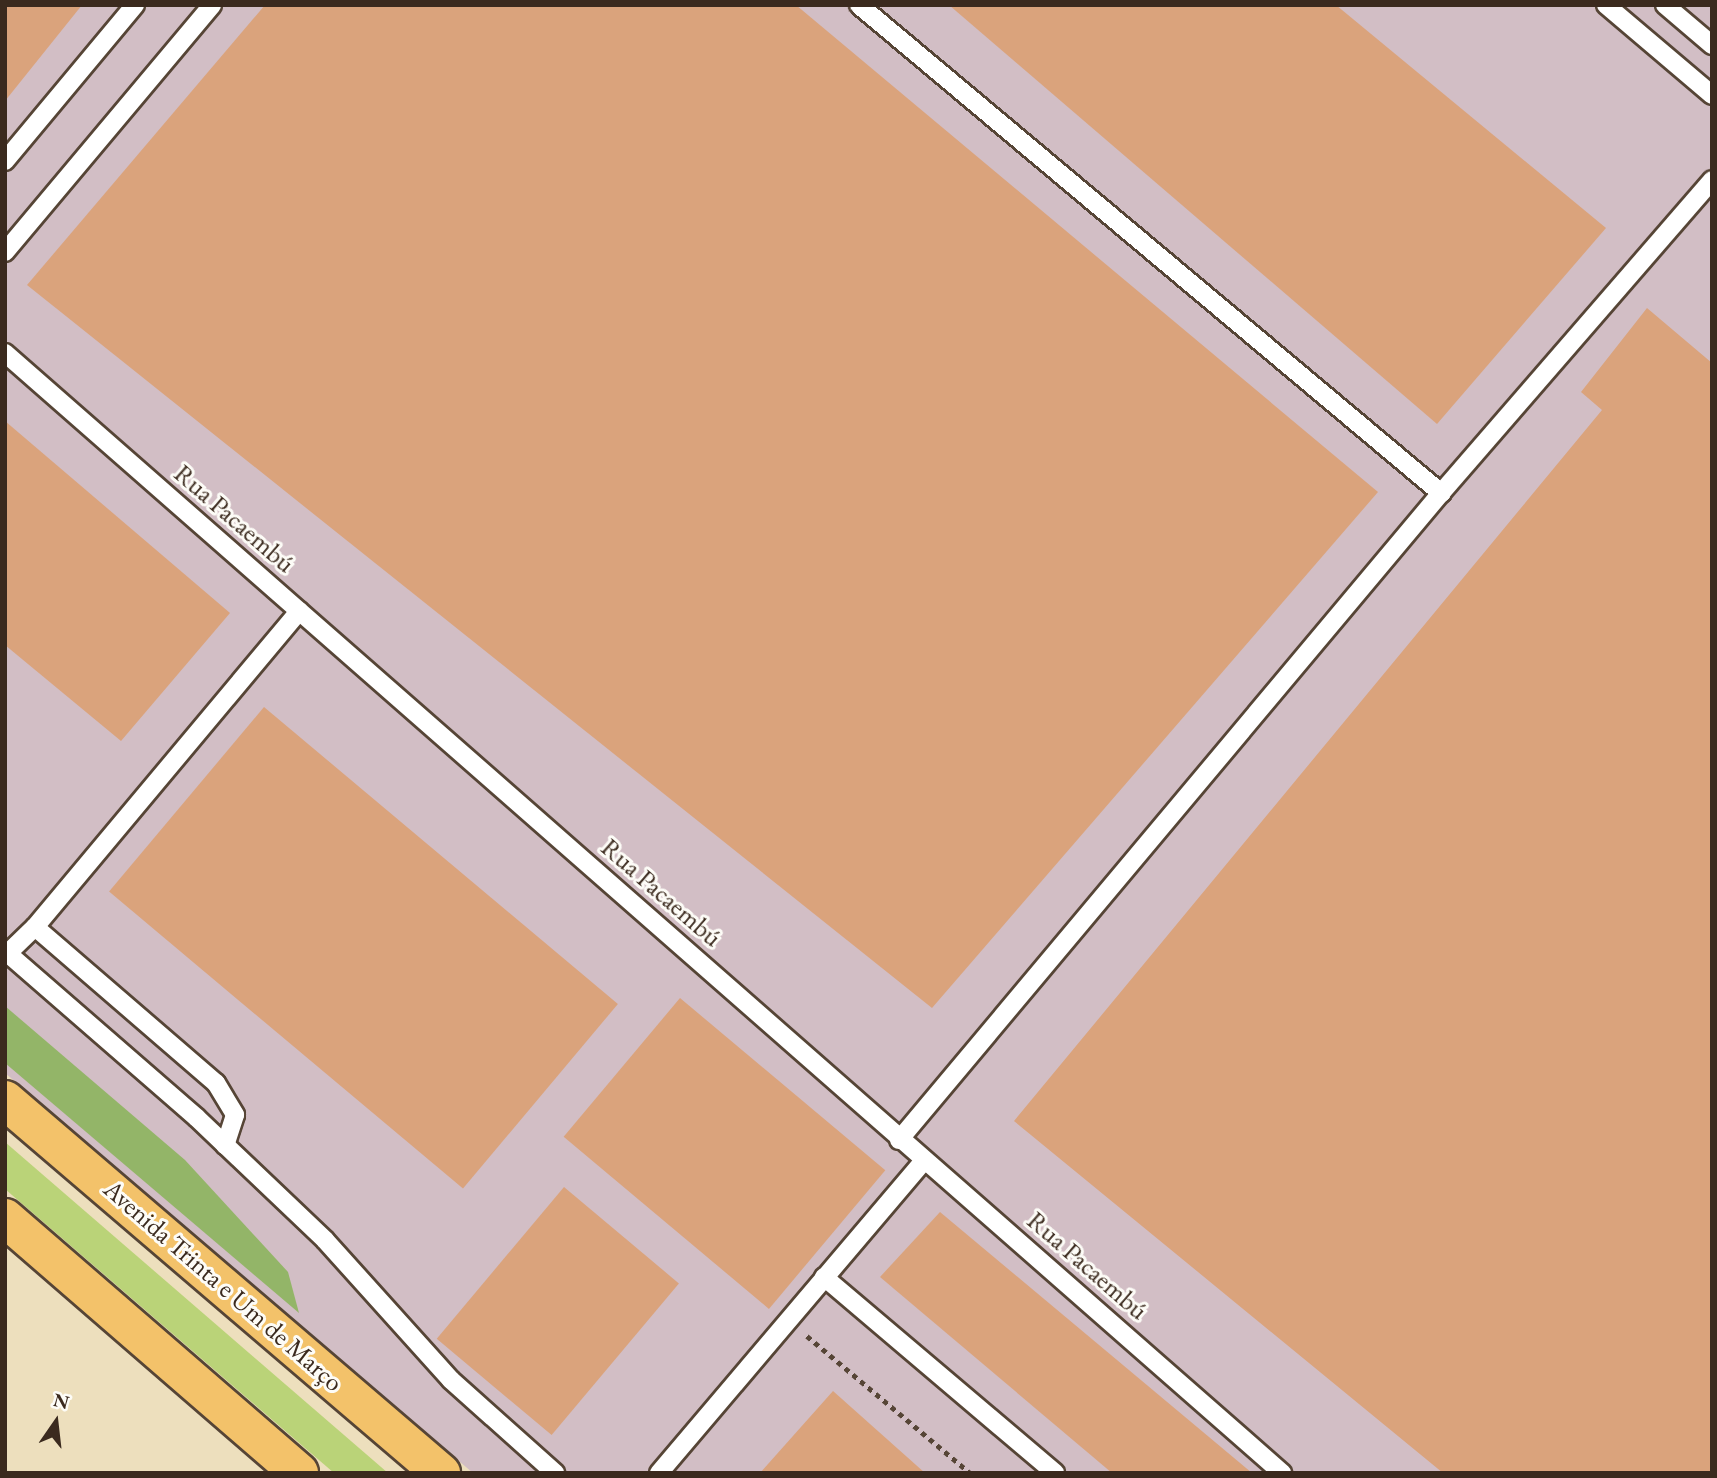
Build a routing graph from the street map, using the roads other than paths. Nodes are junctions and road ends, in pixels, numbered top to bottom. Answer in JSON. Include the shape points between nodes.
{"nodes":[{"id":1,"x":135,"y":5,"type":"edge"},
{"id":2,"x":212,"y":5,"type":"edge"},
{"id":3,"x":859,"y":5,"type":"edge"},
{"id":4,"x":1606,"y":5,"type":"edge"},
{"id":5,"x":1665,"y":5,"type":"edge"},
{"id":6,"x":1712,"y":45,"type":"edge"},
{"id":7,"x":1712,"y":95,"type":"edge"},
{"id":8,"x":5,"y":161,"type":"edge"},
{"id":9,"x":1712,"y":180,"type":"edge"},
{"id":10,"x":5,"y":252,"type":"edge"},
{"id":11,"x":5,"y":353,"type":"edge"},
{"id":12,"x":1441,"y":493,"type":"junction"},
{"id":13,"x":299,"y":611,"type":"junction"},
{"id":14,"x":35,"y":927,"type":"junction"},
{"id":15,"x":7,"y":952,"type":"edge"},
{"id":16,"x":5,"y":1100,"type":"edge"},
{"id":17,"x":899,"y":1140,"type":"junction"},
{"id":18,"x":225,"y":1145,"type":"junction"},
{"id":19,"x":923,"y":1162,"type":"junction"},
{"id":20,"x":5,"y":1218,"type":"edge"},
{"id":21,"x":824,"y":1277,"type":"junction"},
{"id":22,"x":299,"y":1473,"type":"edge"},
{"id":23,"x":441,"y":1473,"type":"edge"},
{"id":24,"x":555,"y":1473,"type":"edge"},
{"id":25,"x":659,"y":1473,"type":"edge"},
{"id":26,"x":1055,"y":1473,"type":"edge"},
{"id":27,"x":1282,"y":1473,"type":"edge"}],
"edges":[{"from":1,"to":8,"type":"lane"},
{"from":2,"to":10,"type":"lane"},
{"from":3,"to":12,"type":"lane"},
{"from":4,"to":7,"type":"lane"},
{"from":5,"to":6,"type":"lane"},
{"from":9,"to":12,"type":"lane"},
{"from":11,"to":13,"type":"lane","name":"Rua Pacaembú"},
{"from":12,"to":17,"type":"lane"},
{"from":13,"to":14,"type":"lane"},
{"from":13,"to":17,"type":"lane","name":"Rua Pacaembú","via":[[802,1049]]},
{"from":14,"to":15,"type":"lane"},
{"from":14,"to":18,"type":"lane","via":[[216,1083],[235,1115]]},
{"from":15,"to":18,"type":"lane"},
{"from":16,"to":23,"type":"main road","name":"Avenida Trinta e Um de Março"},
{"from":17,"to":19,"type":"lane","name":"Rua Pacaembú"},
{"from":18,"to":24,"type":"lane","via":[[326,1240],[451,1380]]},
{"from":19,"to":21,"type":"lane"},
{"from":19,"to":27,"type":"lane","name":"Rua Pacaembú"},
{"from":20,"to":22,"type":"main road"},
{"from":21,"to":25,"type":"lane"},
{"from":21,"to":26,"type":"lane"}]}
